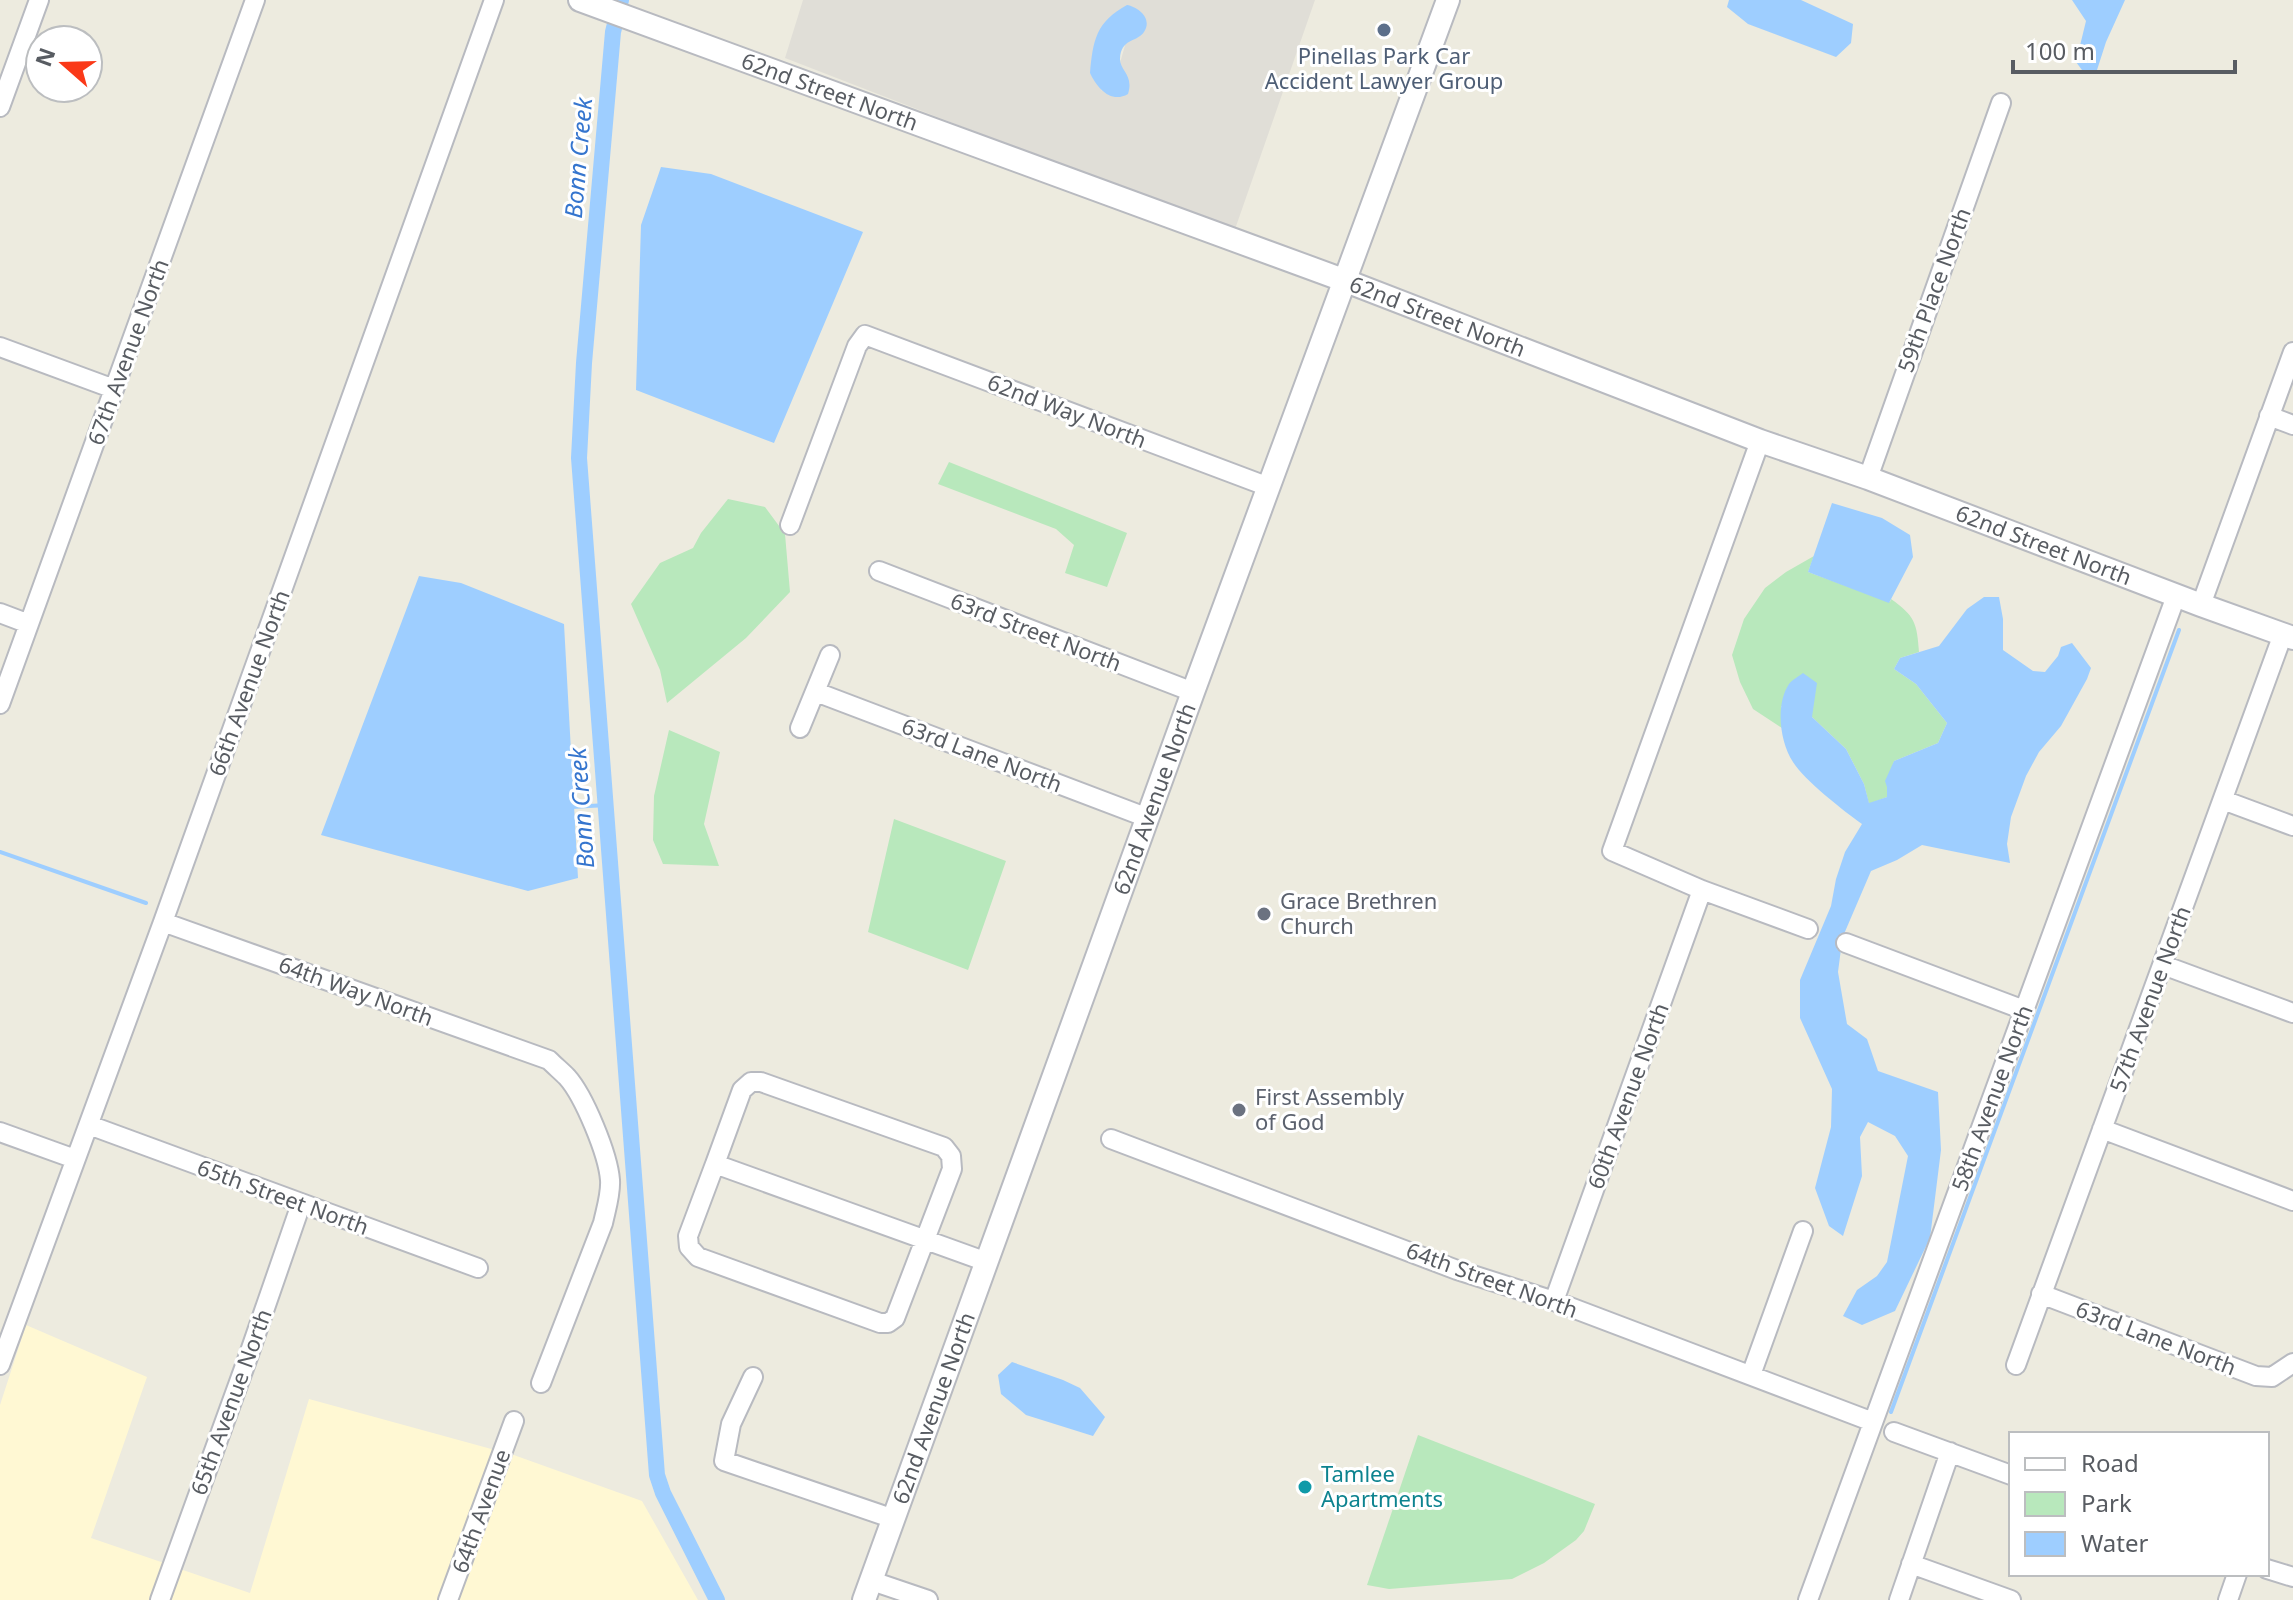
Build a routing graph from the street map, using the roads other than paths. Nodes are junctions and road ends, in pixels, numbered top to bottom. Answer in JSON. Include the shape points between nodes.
{"nodes":[{"id":1,"x":39,"y":0,"type":"edge"},
{"id":2,"x":255,"y":0,"type":"edge"},
{"id":3,"x":494,"y":0,"type":"edge"},
{"id":4,"x":580,"y":0,"type":"edge"},
{"id":5,"x":1448,"y":0,"type":"edge"},
{"id":6,"x":2001,"y":103,"type":"dead end"},
{"id":7,"x":0,"y":107,"type":"edge"},
{"id":8,"x":1346,"y":281,"type":"junction"},
{"id":9,"x":0,"y":347,"type":"edge"},
{"id":10,"x":2293,"y":352,"type":"edge"},
{"id":11,"x":114,"y":389,"type":"junction"},
{"id":12,"x":2269,"y":416,"type":"junction"},
{"id":13,"x":2293,"y":425,"type":"edge"},
{"id":14,"x":1760,"y":441,"type":"junction"},
{"id":15,"x":1868,"y":478,"type":"junction"},
{"id":16,"x":1269,"y":487,"type":"junction"},
{"id":17,"x":790,"y":525,"type":"dead end"},
{"id":18,"x":879,"y":571,"type":"dead end"},
{"id":19,"x":2176,"y":596,"type":"junction"},
{"id":20,"x":2201,"y":605,"type":"junction"},
{"id":21,"x":0,"y":613,"type":"edge"},
{"id":22,"x":29,"y":624,"type":"junction"},
{"id":23,"x":2288,"y":636,"type":"edge"},
{"id":24,"x":830,"y":655,"type":"dead end"},
{"id":25,"x":816,"y":692,"type":"junction"},
{"id":26,"x":1193,"y":692,"type":"junction"},
{"id":27,"x":0,"y":704,"type":"edge"},
{"id":28,"x":800,"y":728,"type":"dead end"},
{"id":29,"x":2223,"y":800,"type":"junction"},
{"id":30,"x":1148,"y":818,"type":"junction"},
{"id":31,"x":2293,"y":826,"type":"edge"},
{"id":32,"x":1702,"y":890,"type":"junction"},
{"id":33,"x":163,"y":922,"type":"junction"},
{"id":34,"x":1808,"y":929,"type":"dead end"},
{"id":35,"x":1846,"y":943,"type":"dead end"},
{"id":36,"x":2163,"y":965,"type":"junction"},
{"id":37,"x":2024,"y":1010,"type":"junction"},
{"id":38,"x":2293,"y":1013,"type":"edge"},
{"id":39,"x":89,"y":1125,"type":"junction"},
{"id":40,"x":2102,"y":1129,"type":"junction"},
{"id":41,"x":0,"y":1132,"type":"edge"},
{"id":42,"x":1111,"y":1139,"type":"dead end"},
{"id":43,"x":75,"y":1159,"type":"junction"},
{"id":44,"x":715,"y":1164,"type":"junction"},
{"id":45,"x":2293,"y":1201,"type":"edge"},
{"id":46,"x":301,"y":1204,"type":"junction"},
{"id":47,"x":1803,"y":1231,"type":"dead end"},
{"id":48,"x":926,"y":1240,"type":"junction"},
{"id":49,"x":987,"y":1262,"type":"junction"},
{"id":50,"x":478,"y":1268,"type":"dead end"},
{"id":51,"x":2041,"y":1294,"type":"junction"},
{"id":52,"x":1554,"y":1301,"type":"junction"},
{"id":53,"x":2293,"y":1363,"type":"edge"},
{"id":54,"x":0,"y":1365,"type":"edge"},
{"id":55,"x":2016,"y":1365,"type":"dead end"},
{"id":56,"x":1751,"y":1375,"type":"junction"},
{"id":57,"x":753,"y":1377,"type":"dead end"},
{"id":58,"x":541,"y":1383,"type":"dead end"},
{"id":59,"x":514,"y":1421,"type":"dead end"},
{"id":60,"x":1873,"y":1422,"type":"junction"},
{"id":61,"x":1894,"y":1432,"type":"dead end"},
{"id":62,"x":1950,"y":1452,"type":"junction"},
{"id":63,"x":2009,"y":1474,"type":"edge"},
{"id":64,"x":894,"y":1519,"type":"junction"},
{"id":65,"x":1911,"y":1564,"type":"junction"},
{"id":66,"x":2269,"y":1570,"type":"edge"},
{"id":67,"x":2236,"y":1576,"type":"edge"},
{"id":68,"x":2293,"y":1577,"type":"edge"},
{"id":69,"x":868,"y":1590,"type":"edge"},
{"id":70,"x":160,"y":1600,"type":"edge"},
{"id":71,"x":448,"y":1600,"type":"edge"},
{"id":72,"x":928,"y":1600,"type":"edge"},
{"id":73,"x":1808,"y":1600,"type":"edge"},
{"id":74,"x":1899,"y":1600,"type":"edge"},
{"id":75,"x":2011,"y":1600,"type":"edge"},
{"id":76,"x":2228,"y":1600,"type":"edge"}],
"edges":[{"from":1,"to":7,"type":"street"},
{"from":2,"to":11,"type":"street","name":"67th Avenue North"},
{"from":3,"to":33,"type":"street","name":"66th Avenue North"},
{"from":4,"to":8,"type":"street","name":"62nd Street North"},
{"from":5,"to":8,"type":"street","name":"62nd Avenue North"},
{"from":6,"to":15,"type":"street","name":"59th Place North"},
{"from":8,"to":14,"type":"street","name":"62nd Street North"},
{"from":8,"to":16,"type":"street","name":"62nd Avenue North"},
{"from":9,"to":11,"type":"street"},
{"from":10,"to":12,"type":"street"},
{"from":11,"to":22,"type":"street","name":"67th Avenue North"},
{"from":12,"to":13,"type":"street"},
{"from":12,"to":20,"type":"street"},
{"from":14,"to":15,"type":"street","name":"62nd Street North"},
{"from":14,"to":32,"type":"street","via":[[1612,851]]},
{"from":15,"to":19,"type":"street","name":"62nd Street North"},
{"from":16,"to":17,"type":"street","name":"62nd Way North","via":[[865,335]]},
{"from":16,"to":26,"type":"street","name":"62nd Avenue North"},
{"from":18,"to":26,"type":"street","name":"63rd Street North"},
{"from":19,"to":20,"type":"street","name":"62nd Street North"},
{"from":19,"to":37,"type":"street","name":"58th Avenue North"},
{"from":20,"to":23,"type":"street","name":"62nd Street North"},
{"from":21,"to":22,"type":"street"},
{"from":22,"to":27,"type":"street","name":"67th Avenue North"},
{"from":23,"to":29,"type":"street","name":"57th Avenue North"},
{"from":24,"to":25,"type":"street"},
{"from":25,"to":28,"type":"street"},
{"from":25,"to":30,"type":"street","name":"63rd Lane North"},
{"from":26,"to":30,"type":"street","name":"62nd Avenue North"},
{"from":29,"to":31,"type":"street"},
{"from":29,"to":36,"type":"street","name":"57th Avenue North"},
{"from":30,"to":49,"type":"street","name":"62nd Avenue North"},
{"from":32,"to":34,"type":"street"},
{"from":32,"to":52,"type":"street","name":"60th Avenue North"},
{"from":33,"to":39,"type":"street","name":"66th Avenue North"},
{"from":33,"to":58,"type":"street","name":"64th Way North","via":[[549,1060],[568,1078],[610,1180],[603,1223]]},
{"from":35,"to":37,"type":"street"},
{"from":36,"to":38,"type":"street"},
{"from":36,"to":40,"type":"street","name":"57th Avenue North"},
{"from":37,"to":60,"type":"street","name":"58th Avenue North"},
{"from":39,"to":43,"type":"street","name":"66th Avenue North"},
{"from":39,"to":46,"type":"street","name":"65th Street North"},
{"from":40,"to":45,"type":"street"},
{"from":40,"to":51,"type":"street","name":"57th Avenue North"},
{"from":41,"to":43,"type":"street"},
{"from":42,"to":52,"type":"street","name":"64th Street North","via":[[1457,1270]]},
{"from":43,"to":54,"type":"street","name":"66th Avenue North"},
{"from":44,"to":48,"type":"street"},
{"from":44,"to":48,"type":"street","via":[[742,1090],[751,1082],[944,1147],[952,1169]]},
{"from":44,"to":48,"type":"street","via":[[688,1236],[698,1257],[866,1318],[880,1323],[895,1318]]},
{"from":46,"to":50,"type":"street","name":"65th Street North"},
{"from":46,"to":70,"type":"street","name":"65th Avenue North"},
{"from":47,"to":56,"type":"street"},
{"from":48,"to":49,"type":"street"},
{"from":49,"to":64,"type":"street","name":"62nd Avenue North"},
{"from":51,"to":53,"type":"street","name":"63rd Lane North","via":[[2256,1376],[2272,1377]]},
{"from":51,"to":55,"type":"street","name":"57th Avenue North"},
{"from":52,"to":56,"type":"street","name":"64th Street North"},
{"from":56,"to":60,"type":"street","name":"64th Street North"},
{"from":57,"to":64,"type":"street","via":[[731,1424],[724,1461]]},
{"from":59,"to":71,"type":"street","name":"64th Avenue"},
{"from":60,"to":73,"type":"street","name":"58th Avenue North"},
{"from":61,"to":62,"type":"street"},
{"from":62,"to":63,"type":"street"},
{"from":62,"to":65,"type":"street"},
{"from":64,"to":69,"type":"street","name":"62nd Avenue North"},
{"from":65,"to":74,"type":"street"},
{"from":65,"to":75,"type":"street"},
{"from":66,"to":68,"type":"street"},
{"from":67,"to":76,"type":"street"},
{"from":69,"to":72,"type":"street"}]}
